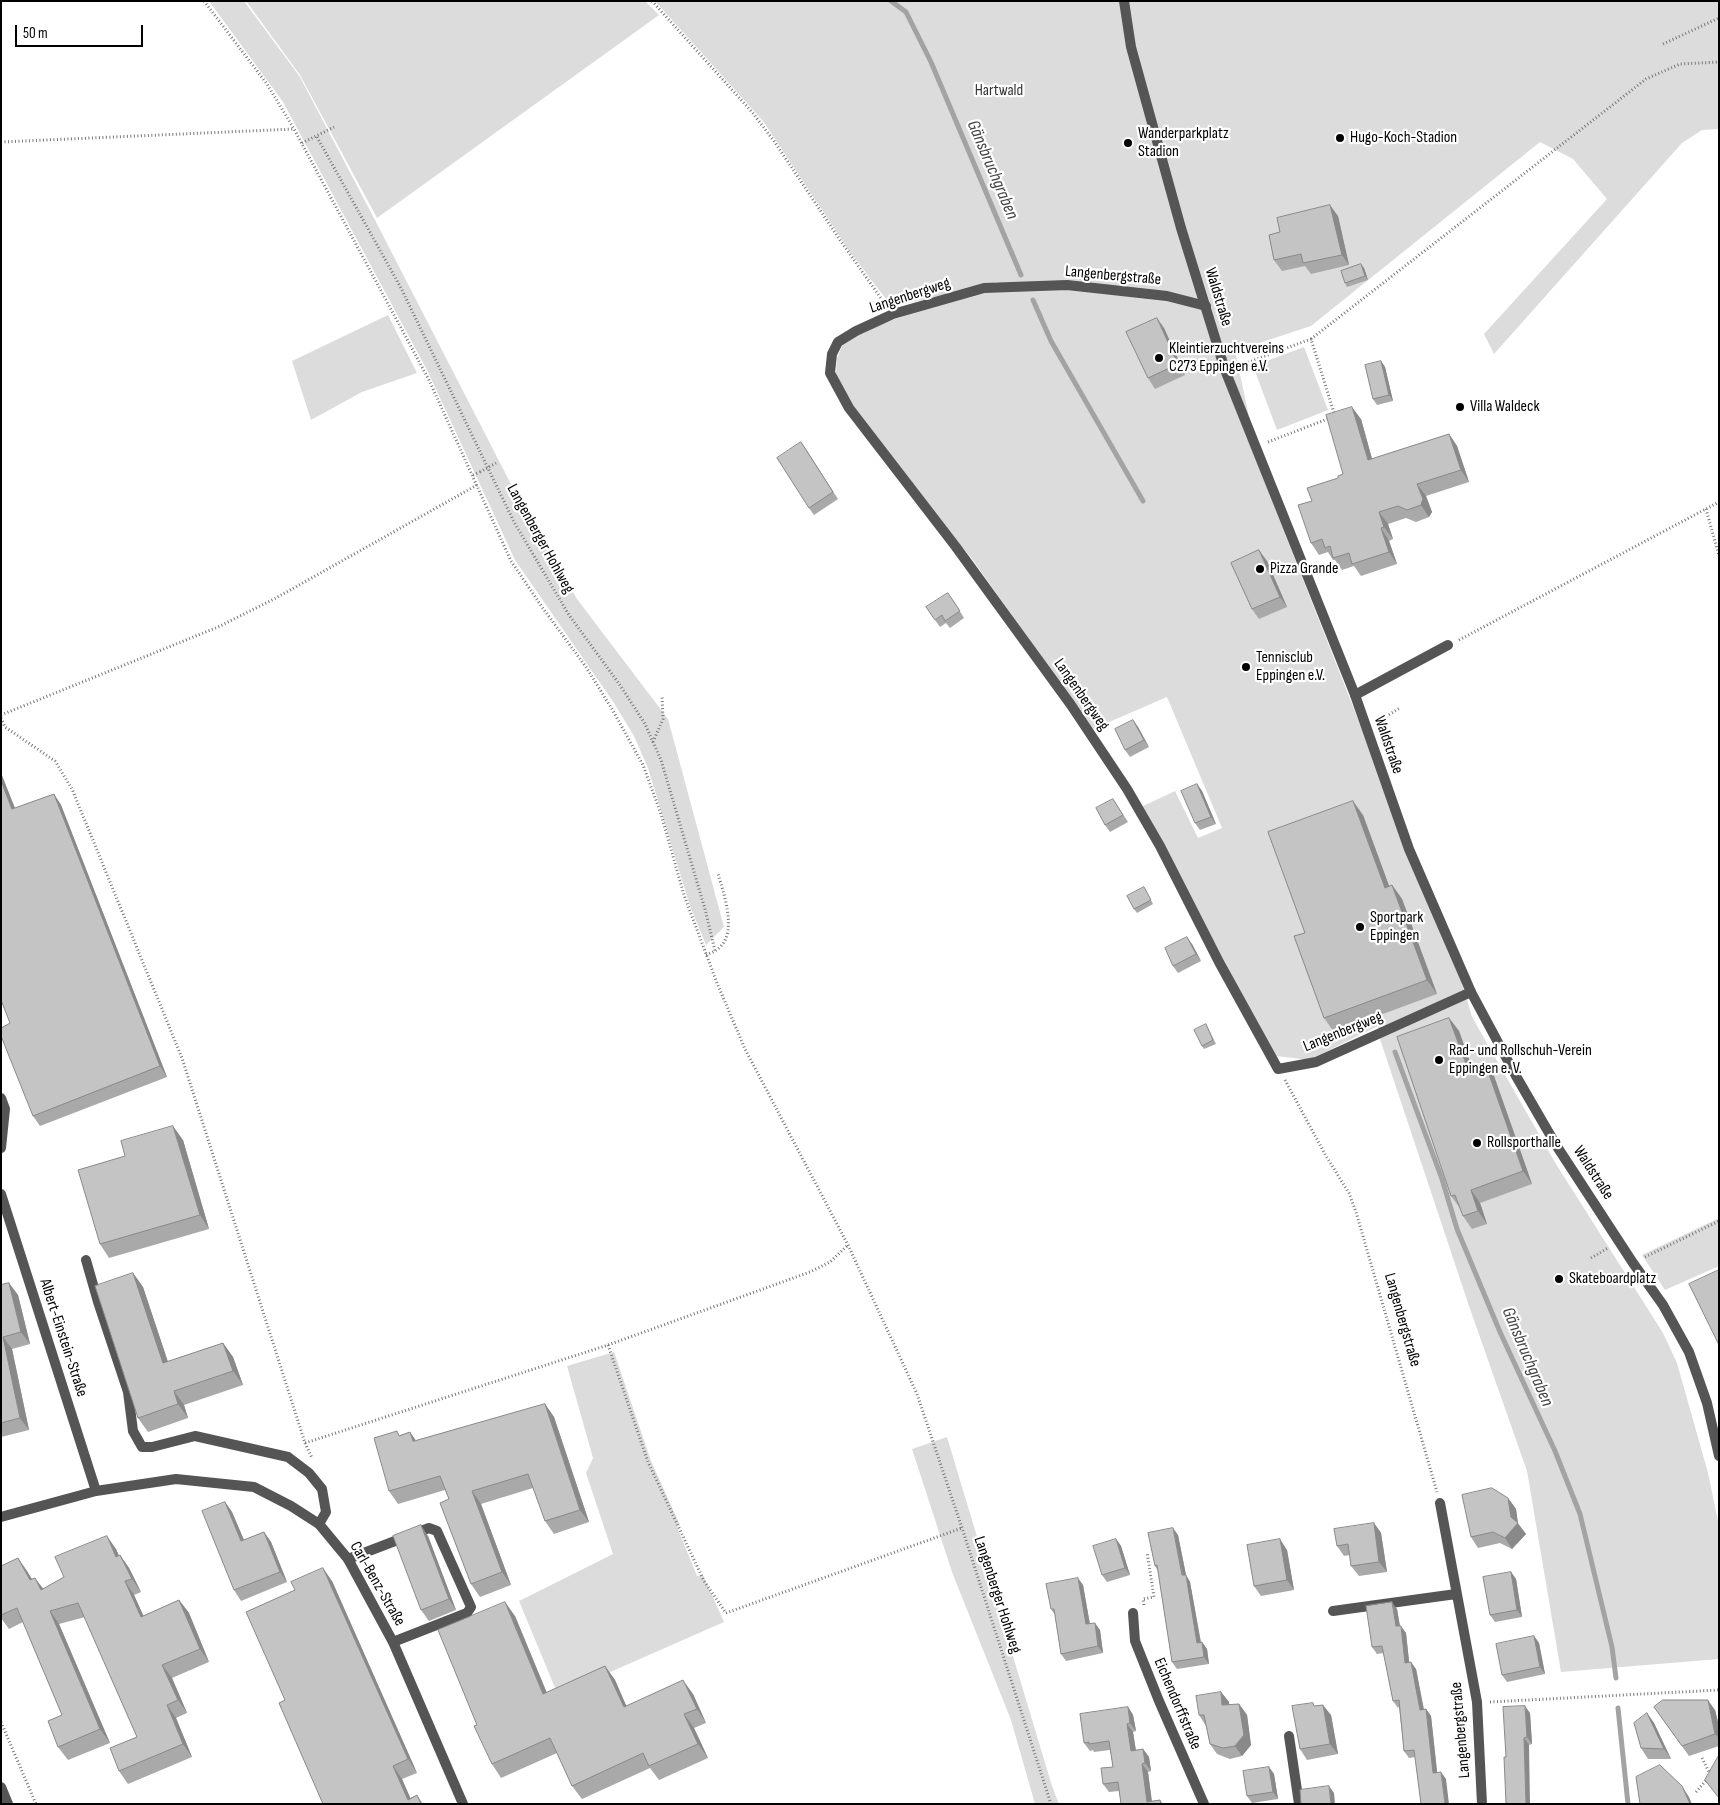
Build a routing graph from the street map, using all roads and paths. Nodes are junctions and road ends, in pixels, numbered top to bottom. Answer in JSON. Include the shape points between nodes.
{"nodes":[{"id":1,"x":204,"y":1,"type":"edge"},
{"id":2,"x":652,"y":1,"type":"edge"},
{"id":3,"x":1124,"y":1,"type":"edge"},
{"id":4,"x":1719,"y":18,"type":"edge"},
{"id":5,"x":1663,"y":44,"type":"dead end"},
{"id":6,"x":1719,"y":62,"type":"edge"},
{"id":7,"x":334,"y":126,"type":"dead end"},
{"id":8,"x":294,"y":129,"type":"junction"},
{"id":9,"x":317,"y":137,"type":"junction"},
{"id":10,"x":1,"y":142,"type":"edge"},
{"id":11,"x":302,"y":143,"type":"junction"},
{"id":12,"x":1015,"y":287,"type":"joint"},
{"id":13,"x":1206,"y":306,"type":"junction"},
{"id":14,"x":893,"y":314,"type":"junction"},
{"id":15,"x":1311,"y":339,"type":"junction"},
{"id":16,"x":1225,"y":370,"type":"junction"},
{"id":17,"x":1256,"y":447,"type":"junction"},
{"id":18,"x":496,"y":463,"type":"dead end"},
{"id":19,"x":473,"y":475,"type":"junction"},
{"id":20,"x":477,"y":485,"type":"junction"},
{"id":21,"x":1719,"y":502,"type":"edge"},
{"id":22,"x":1706,"y":509,"type":"junction"},
{"id":23,"x":1719,"y":556,"type":"edge"},
{"id":24,"x":1448,"y":645,"type":"joint"},
{"id":25,"x":1355,"y":695,"type":"junction"},
{"id":26,"x":662,"y":696,"type":"dead end"},
{"id":27,"x":1400,"y":708,"type":"dead end"},
{"id":28,"x":1,"y":716,"type":"edge"},
{"id":29,"x":1365,"y":728,"type":"junction"},
{"id":30,"x":653,"y":743,"type":"junction"},
{"id":31,"x":718,"y":874,"type":"dead end"},
{"id":32,"x":715,"y":951,"type":"junction"},
{"id":33,"x":706,"y":955,"type":"junction"},
{"id":34,"x":1471,"y":992,"type":"junction"},
{"id":35,"x":1278,"y":1069,"type":"junction"},
{"id":36,"x":1,"y":1098,"type":"edge"},
{"id":37,"x":1,"y":1148,"type":"edge"},
{"id":38,"x":1,"y":1194,"type":"edge"},
{"id":39,"x":1719,"y":1221,"type":"edge"},
{"id":40,"x":1620,"y":1242,"type":"junction"},
{"id":41,"x":848,"y":1245,"type":"junction"},
{"id":42,"x":1591,"y":1258,"type":"dead end"},
{"id":43,"x":86,"y":1260,"type":"dead end"},
{"id":44,"x":1633,"y":1263,"type":"junction"},
{"id":45,"x":608,"y":1345,"type":"junction"},
{"id":46,"x":1716,"y":1429,"type":"edge"},
{"id":47,"x":1719,"y":1456,"type":"edge"},
{"id":48,"x":96,"y":1491,"type":"junction"},
{"id":49,"x":1440,"y":1503,"type":"joint"},
{"id":50,"x":1,"y":1517,"type":"edge"},
{"id":51,"x":320,"y":1524,"type":"junction"},
{"id":52,"x":962,"y":1528,"type":"junction"},
{"id":53,"x":1147,"y":1552,"type":"dead end"},
{"id":54,"x":348,"y":1559,"type":"junction"},
{"id":55,"x":1456,"y":1594,"type":"junction"},
{"id":56,"x":1333,"y":1611,"type":"dead end"},
{"id":57,"x":1133,"y":1615,"type":"joint"},
{"id":58,"x":393,"y":1642,"type":"junction"},
{"id":59,"x":1719,"y":1690,"type":"edge"},
{"id":60,"x":1477,"y":1702,"type":"junction"},
{"id":61,"x":1,"y":1722,"type":"edge"},
{"id":62,"x":1289,"y":1736,"type":"dead end"},
{"id":63,"x":1702,"y":1758,"type":"dead end"},
{"id":64,"x":1716,"y":1768,"type":"edge"},
{"id":65,"x":1711,"y":1774,"type":"junction"},
{"id":66,"x":1,"y":1787,"type":"edge"},
{"id":67,"x":1696,"y":1792,"type":"dead end"},
{"id":68,"x":8,"y":1804,"type":"edge"},
{"id":69,"x":36,"y":1804,"type":"edge"},
{"id":70,"x":463,"y":1804,"type":"edge"},
{"id":71,"x":1051,"y":1804,"type":"edge"},
{"id":72,"x":1204,"y":1804,"type":"edge"},
{"id":73,"x":1299,"y":1804,"type":"edge"},
{"id":74,"x":1482,"y":1804,"type":"edge"}],
"edges":[{"from":1,"to":8,"type":"path","name":"Langenberger Hohlweg","via":[[266,84]]},
{"from":2,"to":14,"type":"path","via":[[752,112]]},
{"from":3,"to":13,"type":"street","name":"Waldstraße","via":[[1131,47]]},
{"from":4,"to":5,"type":"path"},
{"from":6,"to":15,"type":"path","via":[[1680,64],[1646,79]]},
{"from":7,"to":9,"type":"path"},
{"from":8,"to":10,"type":"path"},
{"from":8,"to":11,"type":"path","name":"Langenberger Hohlweg"},
{"from":9,"to":11,"type":"path"},
{"from":9,"to":30,"type":"path","name":"Langenberger Hohlweg","via":[[400,288],[514,522],[569,615],[645,724]]},
{"from":11,"to":19,"type":"path","name":"Langenberger Hohlweg","via":[[429,380]]},
{"from":12,"to":13,"type":"street","name":"Langenbergstraße","via":[[1076,286],[1167,296]]},
{"from":12,"to":14,"type":"street","name":"Langenbergweg","via":[[984,288]]},
{"from":13,"to":16,"type":"street","name":"Waldstraße"},
{"from":14,"to":35,"type":"street","name":"Langenbergweg","via":[[838,342],[832,354],[830,373],[849,408],[956,547],[1071,705],[1127,789]]},
{"from":15,"to":16,"type":"path"},
{"from":15,"to":17,"type":"path","via":[[1335,416]]},
{"from":16,"to":17,"type":"street","name":"Waldstraße"},
{"from":17,"to":25,"type":"street","name":"Waldstraße"},
{"from":18,"to":19,"type":"path","bridge":true},
{"from":19,"to":20,"type":"path","name":"Langenberger Hohlweg"},
{"from":20,"to":28,"type":"path","via":[[218,627]]},
{"from":20,"to":33,"type":"path","name":"Langenberger Hohlweg","via":[[511,561],[612,709],[643,765]]},
{"from":21,"to":22,"type":"path"},
{"from":22,"to":23,"type":"path"},
{"from":22,"to":24,"type":"path"},
{"from":24,"to":25,"type":"street"},
{"from":25,"to":29,"type":"street","name":"Waldstraße"},
{"from":26,"to":30,"type":"path","via":[[663,719]]},
{"from":27,"to":29,"type":"path"},
{"from":28,"to":45,"type":"path","via":[[5,727],[55,761],[72,789],[182,1058],[305,1443]]},
{"from":29,"to":34,"type":"street","name":"Waldstraße","via":[[1407,845]]},
{"from":30,"to":32,"type":"path","name":"Langenberger Hohlweg","via":[[700,890]]},
{"from":31,"to":32,"type":"path","via":[[729,928],[726,939]]},
{"from":32,"to":33,"type":"path"},
{"from":33,"to":41,"type":"path","name":"Langenberger Hohlweg","via":[[745,1049]]},
{"from":34,"to":35,"type":"street","name":"Langenbergweg","via":[[1316,1062]]},
{"from":34,"to":40,"type":"street","name":"Waldstraße","via":[[1546,1128]]},
{"from":35,"to":49,"type":"path","name":"Langenbergstraße","via":[[1349,1193]]},
{"from":36,"to":37,"type":"street","via":[[5,1109]]},
{"from":38,"to":48,"type":"street","name":"Albert-Einstein-Straße"},
{"from":39,"to":44,"type":"path"},
{"from":40,"to":42,"type":"path"},
{"from":40,"to":44,"type":"street","name":"Waldstraße"},
{"from":41,"to":45,"type":"path","via":[[830,1262],[810,1272]]},
{"from":41,"to":52,"type":"path","name":"Langenberger Hohlweg","via":[[916,1394]]},
{"from":43,"to":51,"type":"street","via":[[128,1392],[133,1431],[142,1447],[195,1436],[288,1457],[309,1473],[322,1489],[326,1512]]},
{"from":44,"to":46,"type":"street","name":"Waldstraße","via":[[1689,1352]]},
{"from":45,"to":52,"type":"path","via":[[648,1462],[704,1581],[726,1613]]},
{"from":46,"to":47,"type":"street","name":"Waldstraße"},
{"from":48,"to":50,"type":"street","name":"Carl-Benz-Straße"},
{"from":48,"to":51,"type":"street","name":"Carl-Benz-Straße","via":[[176,1479],[254,1487]]},
{"from":49,"to":55,"type":"street","name":"Langenbergstraße"},
{"from":51,"to":54,"type":"street","name":"Carl-Benz-Straße"},
{"from":52,"to":71,"type":"path","name":"Langenberger Hohlweg"},
{"from":53,"to":57,"type":"path","via":[[1154,1597],[1143,1599],[1145,1616]]},
{"from":54,"to":58,"type":"street","name":"Carl-Benz-Straße"},
{"from":54,"to":58,"type":"street","via":[[429,1528],[437,1531],[470,1607],[467,1614]]},
{"from":55,"to":56,"type":"street"},
{"from":55,"to":60,"type":"street","name":"Langenbergstraße"},
{"from":57,"to":72,"type":"street","name":"Eichendorffstraße","via":[[1135,1641]]},
{"from":58,"to":70,"type":"street","name":"Carl-Benz-Straße"},
{"from":59,"to":60,"type":"path"},
{"from":60,"to":74,"type":"street","name":"Langenbergstraße"},
{"from":61,"to":69,"type":"path"},
{"from":62,"to":73,"type":"street"},
{"from":63,"to":65,"type":"path"},
{"from":64,"to":65,"type":"path"},
{"from":65,"to":67,"type":"path"},
{"from":66,"to":68,"type":"street"}]}
